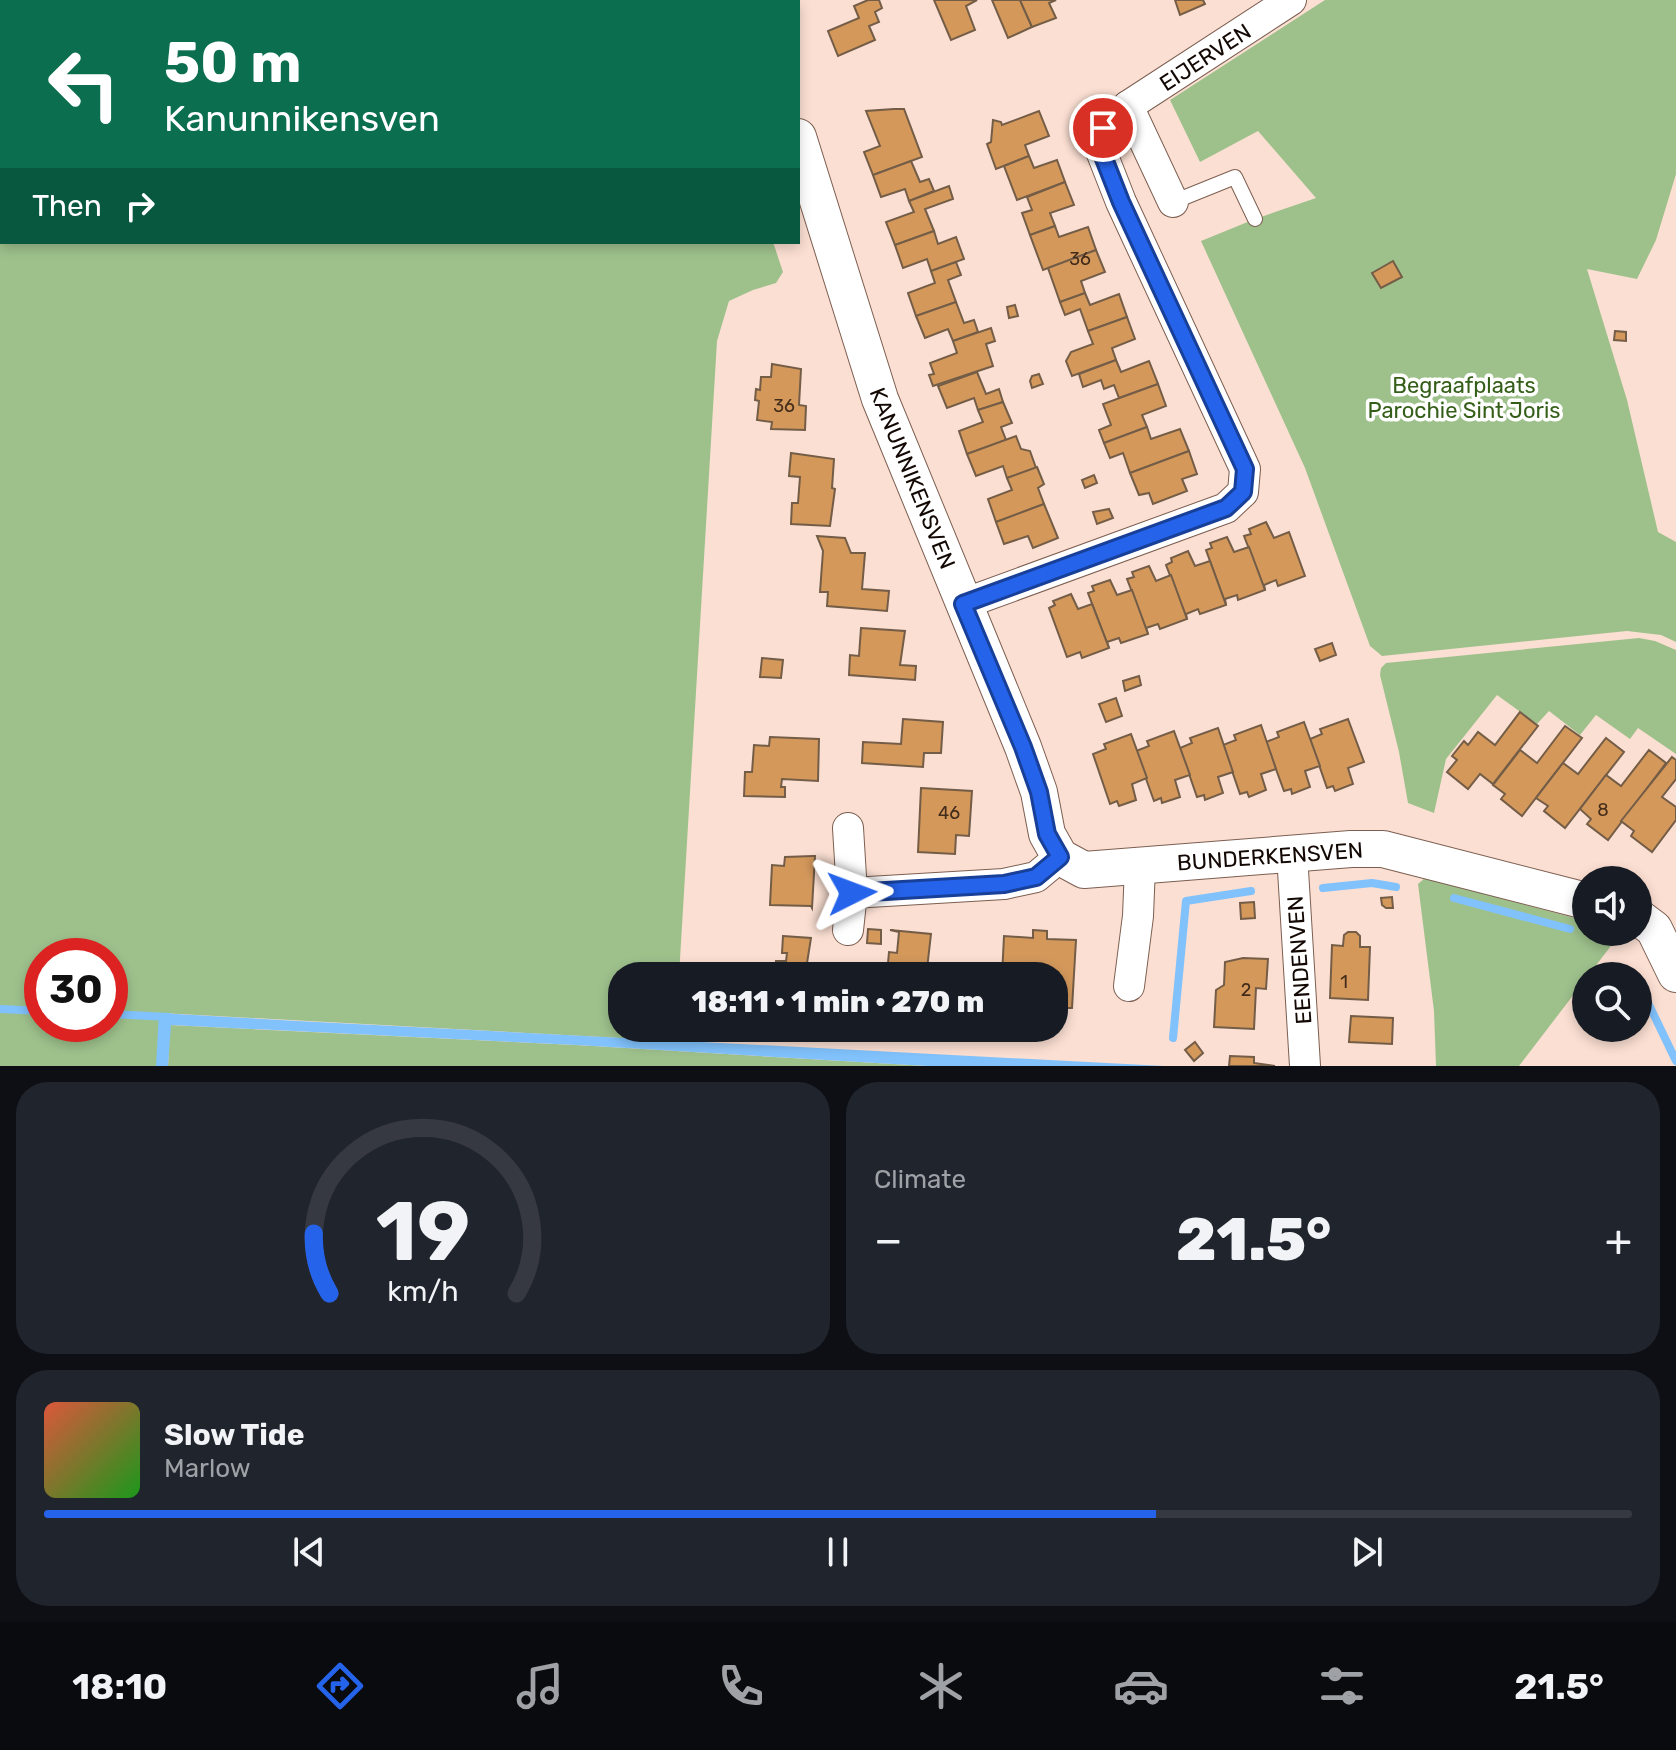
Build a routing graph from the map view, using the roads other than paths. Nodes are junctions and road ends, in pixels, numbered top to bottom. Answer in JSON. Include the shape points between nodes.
{"nodes":[{"id":1,"x":1291,"y":0,"type":"edge"},
{"id":2,"x":1128,"y":106,"type":"junction"},
{"id":3,"x":800,"y":143,"type":"edge"},
{"id":4,"x":1173,"y":202,"type":"joint"},
{"id":5,"x":1255,"y":219,"type":"dead end"},
{"id":6,"x":963,"y":604,"type":"junction"},
{"id":7,"x":848,"y":828,"type":"dead end"},
{"id":8,"x":1292,"y":854,"type":"junction"},
{"id":9,"x":1060,"y":857,"type":"junction"},
{"id":10,"x":1140,"y":866,"type":"junction"},
{"id":11,"x":852,"y":893,"type":"junction"},
{"id":12,"x":1572,"y":897,"type":"edge"},
{"id":13,"x":1652,"y":928,"type":"edge"},
{"id":14,"x":848,"y":930,"type":"dead end"},
{"id":15,"x":1676,"y":974,"type":"edge"},
{"id":16,"x":1129,"y":986,"type":"dead end"},
{"id":17,"x":1305,"y":1066,"type":"edge"}],
"edges":[{"from":1,"to":2,"type":"street","name":"EIJERVEN"},
{"from":2,"to":4,"type":"street"},
{"from":2,"to":6,"type":"street","name":"EIJERVEN","via":[[1103,128],[1101,151],[1245,469],[1243,492],[1226,508]]},
{"from":3,"to":6,"type":"street","name":"KANUNNIKENSVEN","via":[[880,399]]},
{"from":4,"to":5,"type":"lane","via":[[1235,177]]},
{"from":6,"to":9,"type":"street","name":"KANUNNIKENSVEN","via":[[1023,747],[1047,834]]},
{"from":7,"to":11,"type":"street"},
{"from":8,"to":10,"type":"street","name":"BUNDERKENSVEN"},
{"from":8,"to":12,"type":"street","name":"BUNDERKENSVEN","via":[[1383,849]]},
{"from":8,"to":17,"type":"street","name":"EENDENVEN"},
{"from":9,"to":10,"type":"street","name":"BUNDERKENSVEN","via":[[1084,870]]},
{"from":9,"to":11,"type":"street","via":[[1036,877],[1004,884]]},
{"from":10,"to":16,"type":"street"},
{"from":11,"to":14,"type":"street"},
{"from":13,"to":15,"type":"street"}]}
